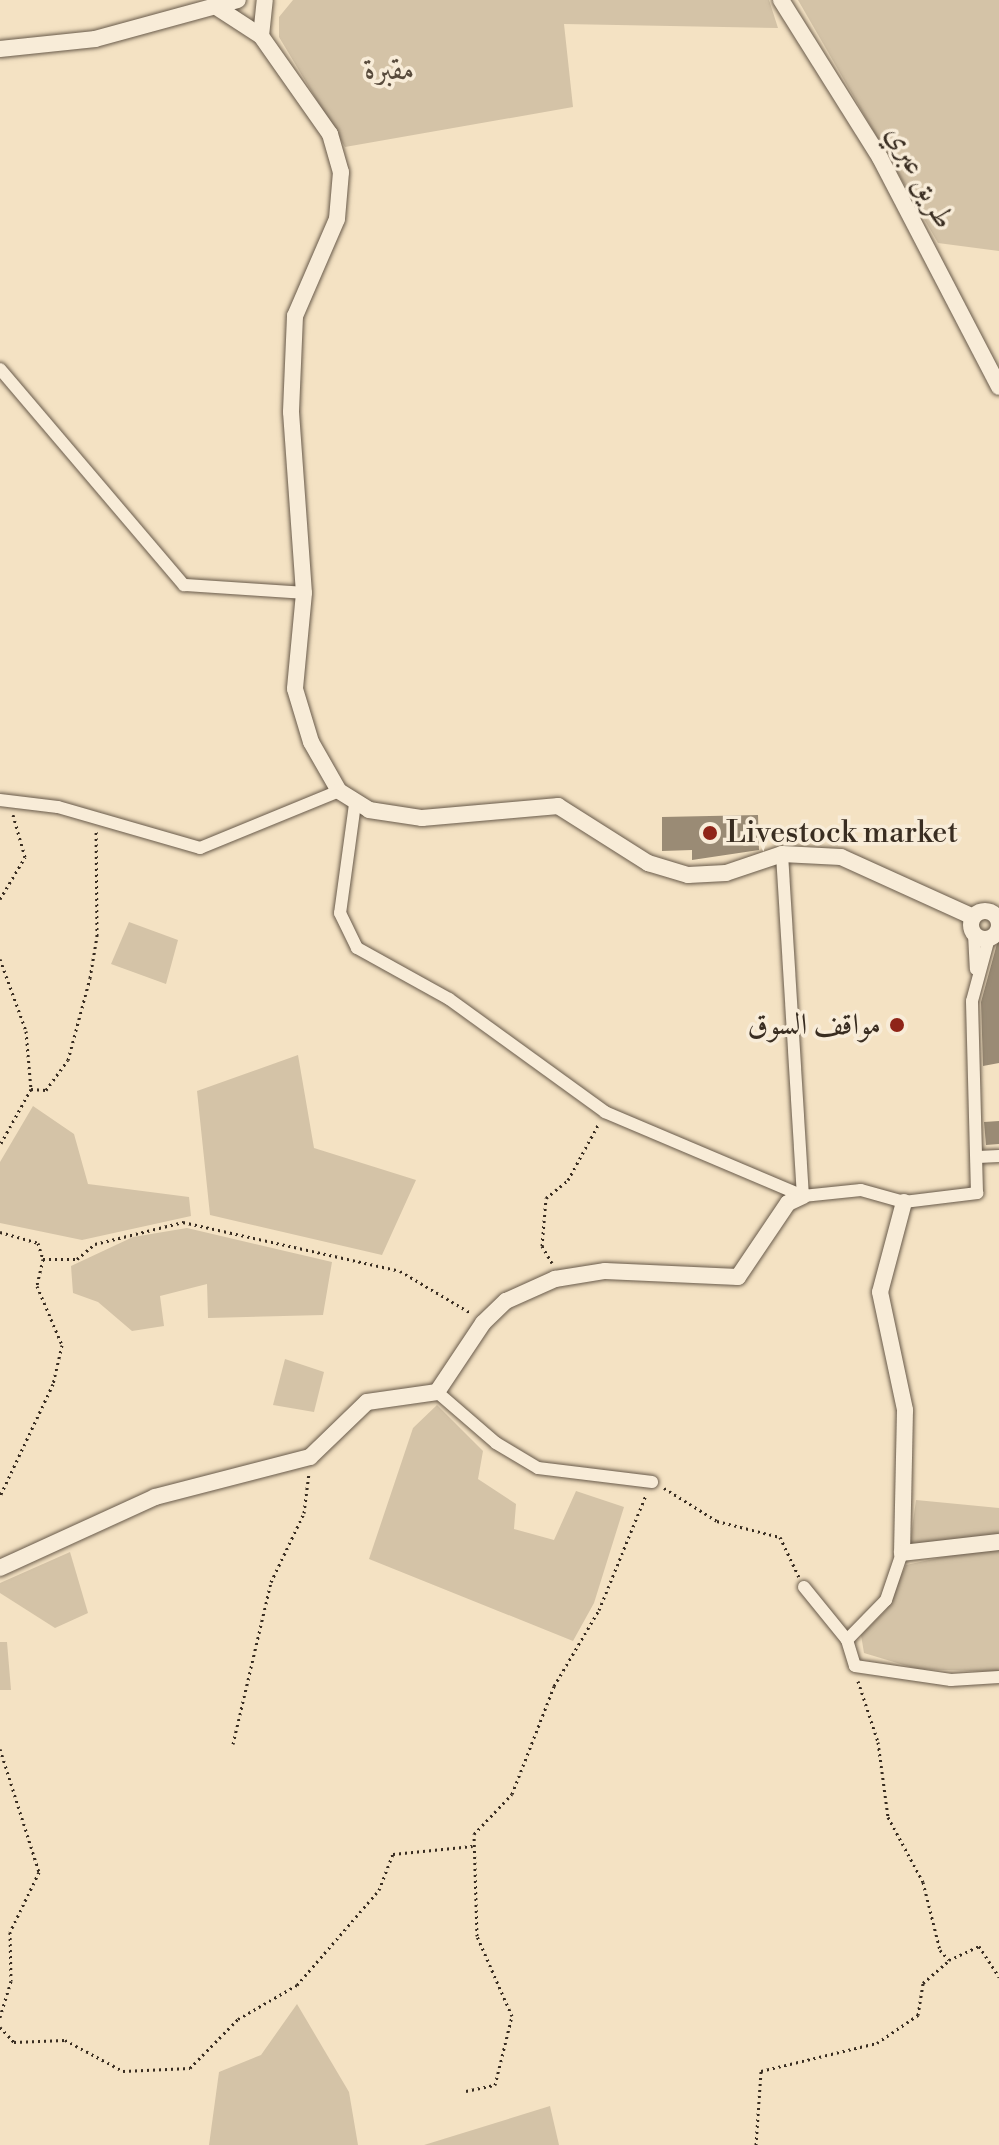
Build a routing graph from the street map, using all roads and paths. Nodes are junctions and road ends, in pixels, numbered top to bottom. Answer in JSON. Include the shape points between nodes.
{"nodes":[{"id":1,"x":238,"y":0,"type":"edge"},
{"id":2,"x":265,"y":0,"type":"edge"},
{"id":3,"x":781,"y":0,"type":"edge"},
{"id":4,"x":218,"y":8,"type":"junction"},
{"id":5,"x":261,"y":36,"type":"junction"},
{"id":6,"x":0,"y":49,"type":"edge"},
{"id":7,"x":0,"y":369,"type":"edge"},
{"id":8,"x":999,"y":387,"type":"edge"},
{"id":9,"x":304,"y":593,"type":"junction"},
{"id":10,"x":339,"y":791,"type":"junction"},
{"id":11,"x":4,"y":800,"type":"edge"},
{"id":12,"x":355,"y":804,"type":"junction"},
{"id":13,"x":98,"y":820,"type":"junction"},
{"id":14,"x":782,"y":854,"type":"junction"},
{"id":15,"x":0,"y":899,"type":"edge"},
{"id":16,"x":997,"y":910,"type":"edge"},
{"id":17,"x":979,"y":930,"type":"junction"},
{"id":18,"x":0,"y":959,"type":"edge"},
{"id":19,"x":31,"y":1089,"type":"junction"},
{"id":20,"x":605,"y":1112,"type":"junction"},
{"id":21,"x":0,"y":1145,"type":"edge"},
{"id":22,"x":999,"y":1156,"type":"edge"},
{"id":23,"x":978,"y":1157,"type":"junction"},
{"id":24,"x":803,"y":1196,"type":"junction"},
{"id":25,"x":904,"y":1202,"type":"junction"},
{"id":26,"x":0,"y":1232,"type":"edge"},
{"id":27,"x":43,"y":1259,"type":"junction"},
{"id":28,"x":555,"y":1279,"type":"junction"},
{"id":29,"x":483,"y":1323,"type":"junction"},
{"id":30,"x":437,"y":1392,"type":"junction"},
{"id":31,"x":310,"y":1457,"type":"junction"},
{"id":32,"x":652,"y":1482,"type":"junction"},
{"id":33,"x":0,"y":1496,"type":"edge"},
{"id":34,"x":999,"y":1542,"type":"edge"},
{"id":35,"x":902,"y":1553,"type":"junction"},
{"id":36,"x":0,"y":1568,"type":"edge"},
{"id":37,"x":804,"y":1587,"type":"joint"},
{"id":38,"x":847,"y":1640,"type":"junction"},
{"id":39,"x":855,"y":1666,"type":"junction"},
{"id":40,"x":999,"y":1677,"type":"edge"},
{"id":41,"x":233,"y":1744,"type":"dead end"},
{"id":42,"x":0,"y":1749,"type":"edge"},
{"id":43,"x":473,"y":1846,"type":"junction"},
{"id":44,"x":949,"y":1960,"type":"junction"},
{"id":45,"x":999,"y":1977,"type":"edge"},
{"id":46,"x":0,"y":2018,"type":"edge"},
{"id":47,"x":0,"y":2027,"type":"edge"},
{"id":48,"x":466,"y":2091,"type":"dead end"},
{"id":49,"x":756,"y":2145,"type":"edge"}],
"edges":[{"from":1,"to":4,"type":"street"},
{"from":2,"to":5,"type":"street"},
{"from":3,"to":8,"type":"street","name":"طريق عبري","via":[[880,158]]},
{"from":4,"to":5,"type":"street"},
{"from":4,"to":6,"type":"street","via":[[95,39]]},
{"from":5,"to":9,"type":"street","via":[[330,134],[341,172],[337,219],[293,328],[291,412]]},
{"from":7,"to":9,"type":"street","via":[[184,585]]},
{"from":9,"to":10,"type":"street","via":[[295,689],[311,742]]},
{"from":10,"to":12,"type":"street"},
{"from":10,"to":13,"type":"street","via":[[200,848]]},
{"from":11,"to":13,"type":"street"},
{"from":11,"to":15,"type":"path","via":[[25,857]]},
{"from":12,"to":14,"type":"street","via":[[452,820],[558,806],[648,863],[688,875],[726,873]]},
{"from":12,"to":20,"type":"street","via":[[340,913],[350,942],[449,999]]},
{"from":13,"to":19,"type":"path","via":[[97,936],[90,978],[68,1060],[46,1090]]},
{"from":14,"to":17,"type":"street","via":[[841,857]]},
{"from":14,"to":24,"type":"street"},
{"from":16,"to":17,"type":"street"},
{"from":16,"to":17,"type":"street","via":[[999,925]]},
{"from":17,"to":23,"type":"street"},
{"from":18,"to":19,"type":"path","via":[[26,1031]]},
{"from":19,"to":21,"type":"path"},
{"from":20,"to":24,"type":"street"},
{"from":20,"to":28,"type":"path","via":[[568,1180],[546,1198],[542,1246]]},
{"from":22,"to":23,"type":"street"},
{"from":23,"to":25,"type":"street","via":[[973,1197]]},
{"from":24,"to":25,"type":"street","via":[[861,1190]]},
{"from":24,"to":28,"type":"street","via":[[788,1203],[738,1277],[605,1271]]},
{"from":25,"to":35,"type":"street","via":[[880,1292],[905,1410]]},
{"from":26,"to":27,"type":"path","via":[[38,1243]]},
{"from":27,"to":29,"type":"path","via":[[77,1259],[95,1244],[183,1222],[400,1271],[454,1298]]},
{"from":27,"to":33,"type":"path","via":[[37,1286],[57,1325],[60,1364]]},
{"from":28,"to":29,"type":"street","via":[[506,1301]]},
{"from":29,"to":30,"type":"street"},
{"from":30,"to":31,"type":"street","via":[[367,1402]]},
{"from":30,"to":32,"type":"street","via":[[496,1443],[538,1468]]},
{"from":31,"to":36,"type":"street","via":[[155,1497]]},
{"from":31,"to":41,"type":"path","via":[[307,1505],[271,1582]]},
{"from":32,"to":37,"type":"path","via":[[717,1521],[780,1537]]},
{"from":32,"to":43,"type":"path","via":[[599,1610],[554,1686],[512,1794],[481,1819]]},
{"from":34,"to":35,"type":"street"},
{"from":35,"to":38,"type":"street","via":[[886,1600]]},
{"from":37,"to":38,"type":"street"},
{"from":38,"to":39,"type":"street"},
{"from":39,"to":40,"type":"street","via":[[951,1680]]},
{"from":39,"to":44,"type":"path","via":[[878,1742],[888,1817],[923,1882],[938,1946]]},
{"from":42,"to":46,"type":"path","via":[[39,1872],[10,1932],[11,1981]]},
{"from":43,"to":47,"type":"path","via":[[393,1854],[379,1890],[297,1985],[238,2019],[190,2068],[123,2071],[73,2043],[14,2042]]},
{"from":43,"to":48,"type":"path","via":[[477,1936],[512,2016],[495,2085]]},
{"from":44,"to":45,"type":"path","via":[[979,1946]]},
{"from":44,"to":49,"type":"path","via":[[923,1983],[918,2015],[877,2043],[761,2071]]}]}
